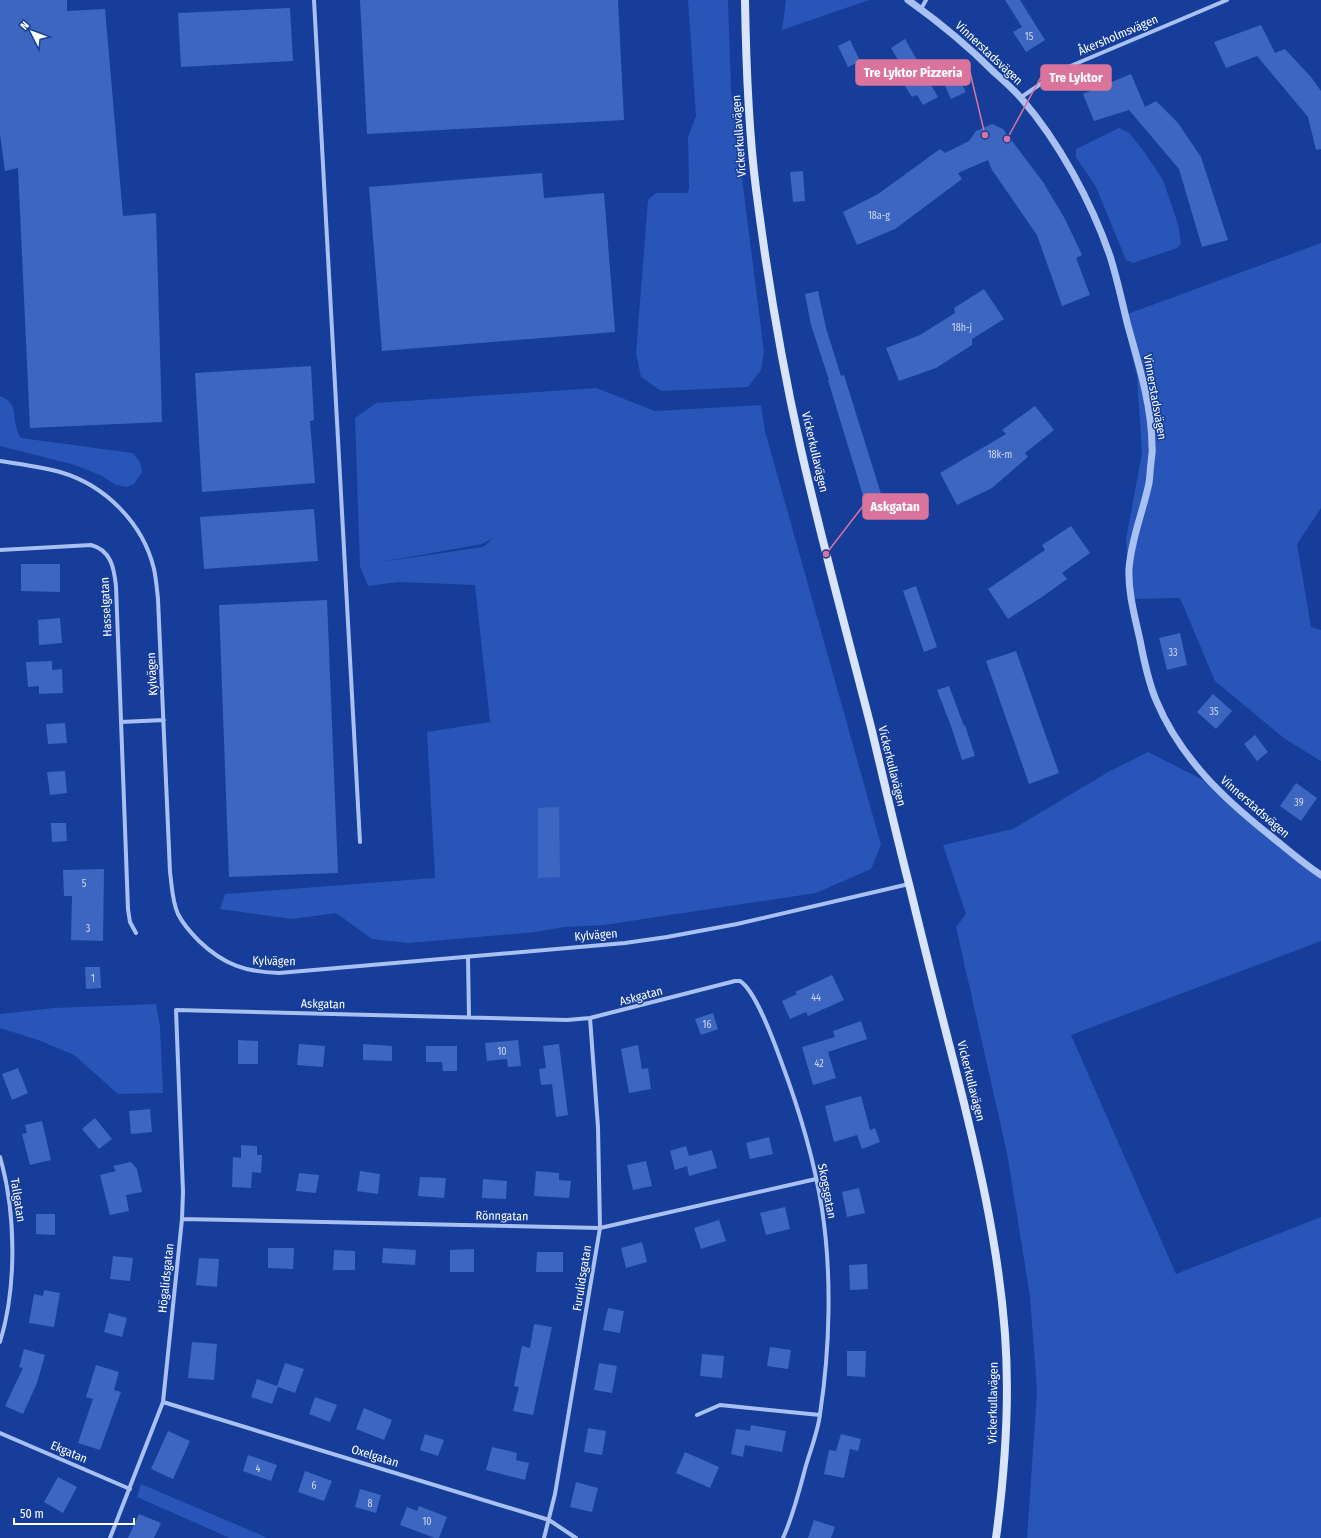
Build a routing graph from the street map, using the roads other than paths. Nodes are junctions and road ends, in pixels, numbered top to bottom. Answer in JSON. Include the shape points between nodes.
{"nodes":[{"id":1,"x":314,"y":0,"type":"edge"},
{"id":2,"x":745,"y":0,"type":"edge"},
{"id":3,"x":908,"y":0,"type":"edge"},
{"id":4,"x":926,"y":0,"type":"edge"},
{"id":5,"x":1227,"y":0,"type":"edge"},
{"id":6,"x":921,"y":9,"type":"junction"},
{"id":7,"x":1020,"y":98,"type":"junction"},
{"id":8,"x":0,"y":461,"type":"edge"},
{"id":9,"x":0,"y":550,"type":"edge"},
{"id":10,"x":164,"y":720,"type":"junction"},
{"id":11,"x":121,"y":722,"type":"junction"},
{"id":12,"x":360,"y":842,"type":"dead end"},
{"id":13,"x":1321,"y":875,"type":"edge"},
{"id":14,"x":909,"y":884,"type":"junction"},
{"id":15,"x":136,"y":933,"type":"dead end"},
{"id":16,"x":468,"y":958,"type":"junction"},
{"id":17,"x":744,"y":984,"type":"joint"},
{"id":18,"x":176,"y":1010,"type":"joint"},
{"id":19,"x":469,"y":1017,"type":"junction"},
{"id":20,"x":590,"y":1018,"type":"junction"},
{"id":21,"x":0,"y":1156,"type":"edge"},
{"id":22,"x":816,"y":1179,"type":"junction"},
{"id":23,"x":182,"y":1219,"type":"junction"},
{"id":24,"x":600,"y":1228,"type":"junction"},
{"id":25,"x":0,"y":1342,"type":"edge"},
{"id":26,"x":163,"y":1402,"type":"junction"},
{"id":27,"x":697,"y":1415,"type":"dead end"},
{"id":28,"x":820,"y":1415,"type":"junction"},
{"id":29,"x":0,"y":1433,"type":"edge"},
{"id":30,"x":130,"y":1489,"type":"junction"},
{"id":31,"x":549,"y":1520,"type":"junction"},
{"id":32,"x":110,"y":1538,"type":"edge"},
{"id":33,"x":544,"y":1538,"type":"edge"},
{"id":34,"x":576,"y":1538,"type":"edge"},
{"id":35,"x":783,"y":1538,"type":"edge"},
{"id":36,"x":996,"y":1538,"type":"edge"}],
"edges":[{"from":1,"to":12,"type":"street"},
{"from":2,"to":14,"type":"main road","name":"Vickerkullavägen","via":[[755,184],[773,312],[800,446]]},
{"from":3,"to":6,"type":"street","name":"Vinnerstadsvägen"},
{"from":4,"to":6,"type":"street"},
{"from":5,"to":7,"type":"street","name":"Åkersholmsvägen","via":[[1061,70]]},
{"from":6,"to":7,"type":"street","name":"Vinnerstadsvägen","via":[[974,52]]},
{"from":7,"to":13,"type":"street","name":"Vinnerstadsvägen","via":[[1060,154],[1096,219],[1110,258],[1143,381],[1153,450],[1149,482],[1133,541],[1129,582],[1143,655],[1156,699],[1180,744],[1219,792]]},
{"from":8,"to":10,"type":"street","name":"Kylvägen","via":[[59,472],[87,483],[113,501],[132,522],[150,555],[155,576]]},
{"from":9,"to":11,"type":"street","name":"Hasselgatan","via":[[91,545],[105,552],[111,561],[116,586]]},
{"from":10,"to":11,"type":"street"},
{"from":10,"to":16,"type":"street","name":"Kylvägen","via":[[170,872],[175,905],[187,927],[206,948],[233,965],[262,973]]},
{"from":11,"to":15,"type":"street","name":"Hasselgatan","via":[[128,909],[130,922]]},
{"from":14,"to":16,"type":"street","name":"Kylvägen","via":[[737,924],[667,937]]},
{"from":14,"to":36,"type":"main road","name":"Vickerkullavägen","via":[[972,1135],[989,1212],[998,1273],[1005,1336],[1006,1414],[1003,1486]]},
{"from":16,"to":19,"type":"street"},
{"from":17,"to":20,"type":"street","name":"Askgatan","via":[[735,981]]},
{"from":17,"to":22,"type":"street","name":"Skogsgatan","via":[[765,1022],[788,1081]]},
{"from":18,"to":19,"type":"street","name":"Askgatan"},
{"from":18,"to":23,"type":"street","name":"Högalidsgatan"},
{"from":19,"to":20,"type":"street","name":"Askgatan","via":[[567,1020]]},
{"from":20,"to":24,"type":"street","name":"Furulidsgatan","via":[[598,1127]]},
{"from":21,"to":25,"type":"street","name":"Tallgatan","via":[[12,1226],[9,1299]]},
{"from":22,"to":24,"type":"street","name":"Rönngatan"},
{"from":22,"to":28,"type":"street","name":"Skogsgatan","via":[[826,1244],[828,1295],[826,1361]]},
{"from":23,"to":24,"type":"street","name":"Rönngatan"},
{"from":23,"to":26,"type":"street","name":"Högalidsgatan"},
{"from":24,"to":31,"type":"street","name":"Furulidsgatan"},
{"from":26,"to":30,"type":"street","name":"Högalidsgatan"},
{"from":26,"to":31,"type":"street","name":"Oxelgatan"},
{"from":27,"to":28,"type":"street","via":[[720,1405]]},
{"from":28,"to":35,"type":"street","name":"Skogsgatan"},
{"from":29,"to":30,"type":"street","name":"Ekgatan"},
{"from":30,"to":32,"type":"street","name":"Högalidsgatan"},
{"from":31,"to":33,"type":"street","name":"Furulidsgatan"},
{"from":31,"to":34,"type":"street","name":"Oxelgatan"}]}
